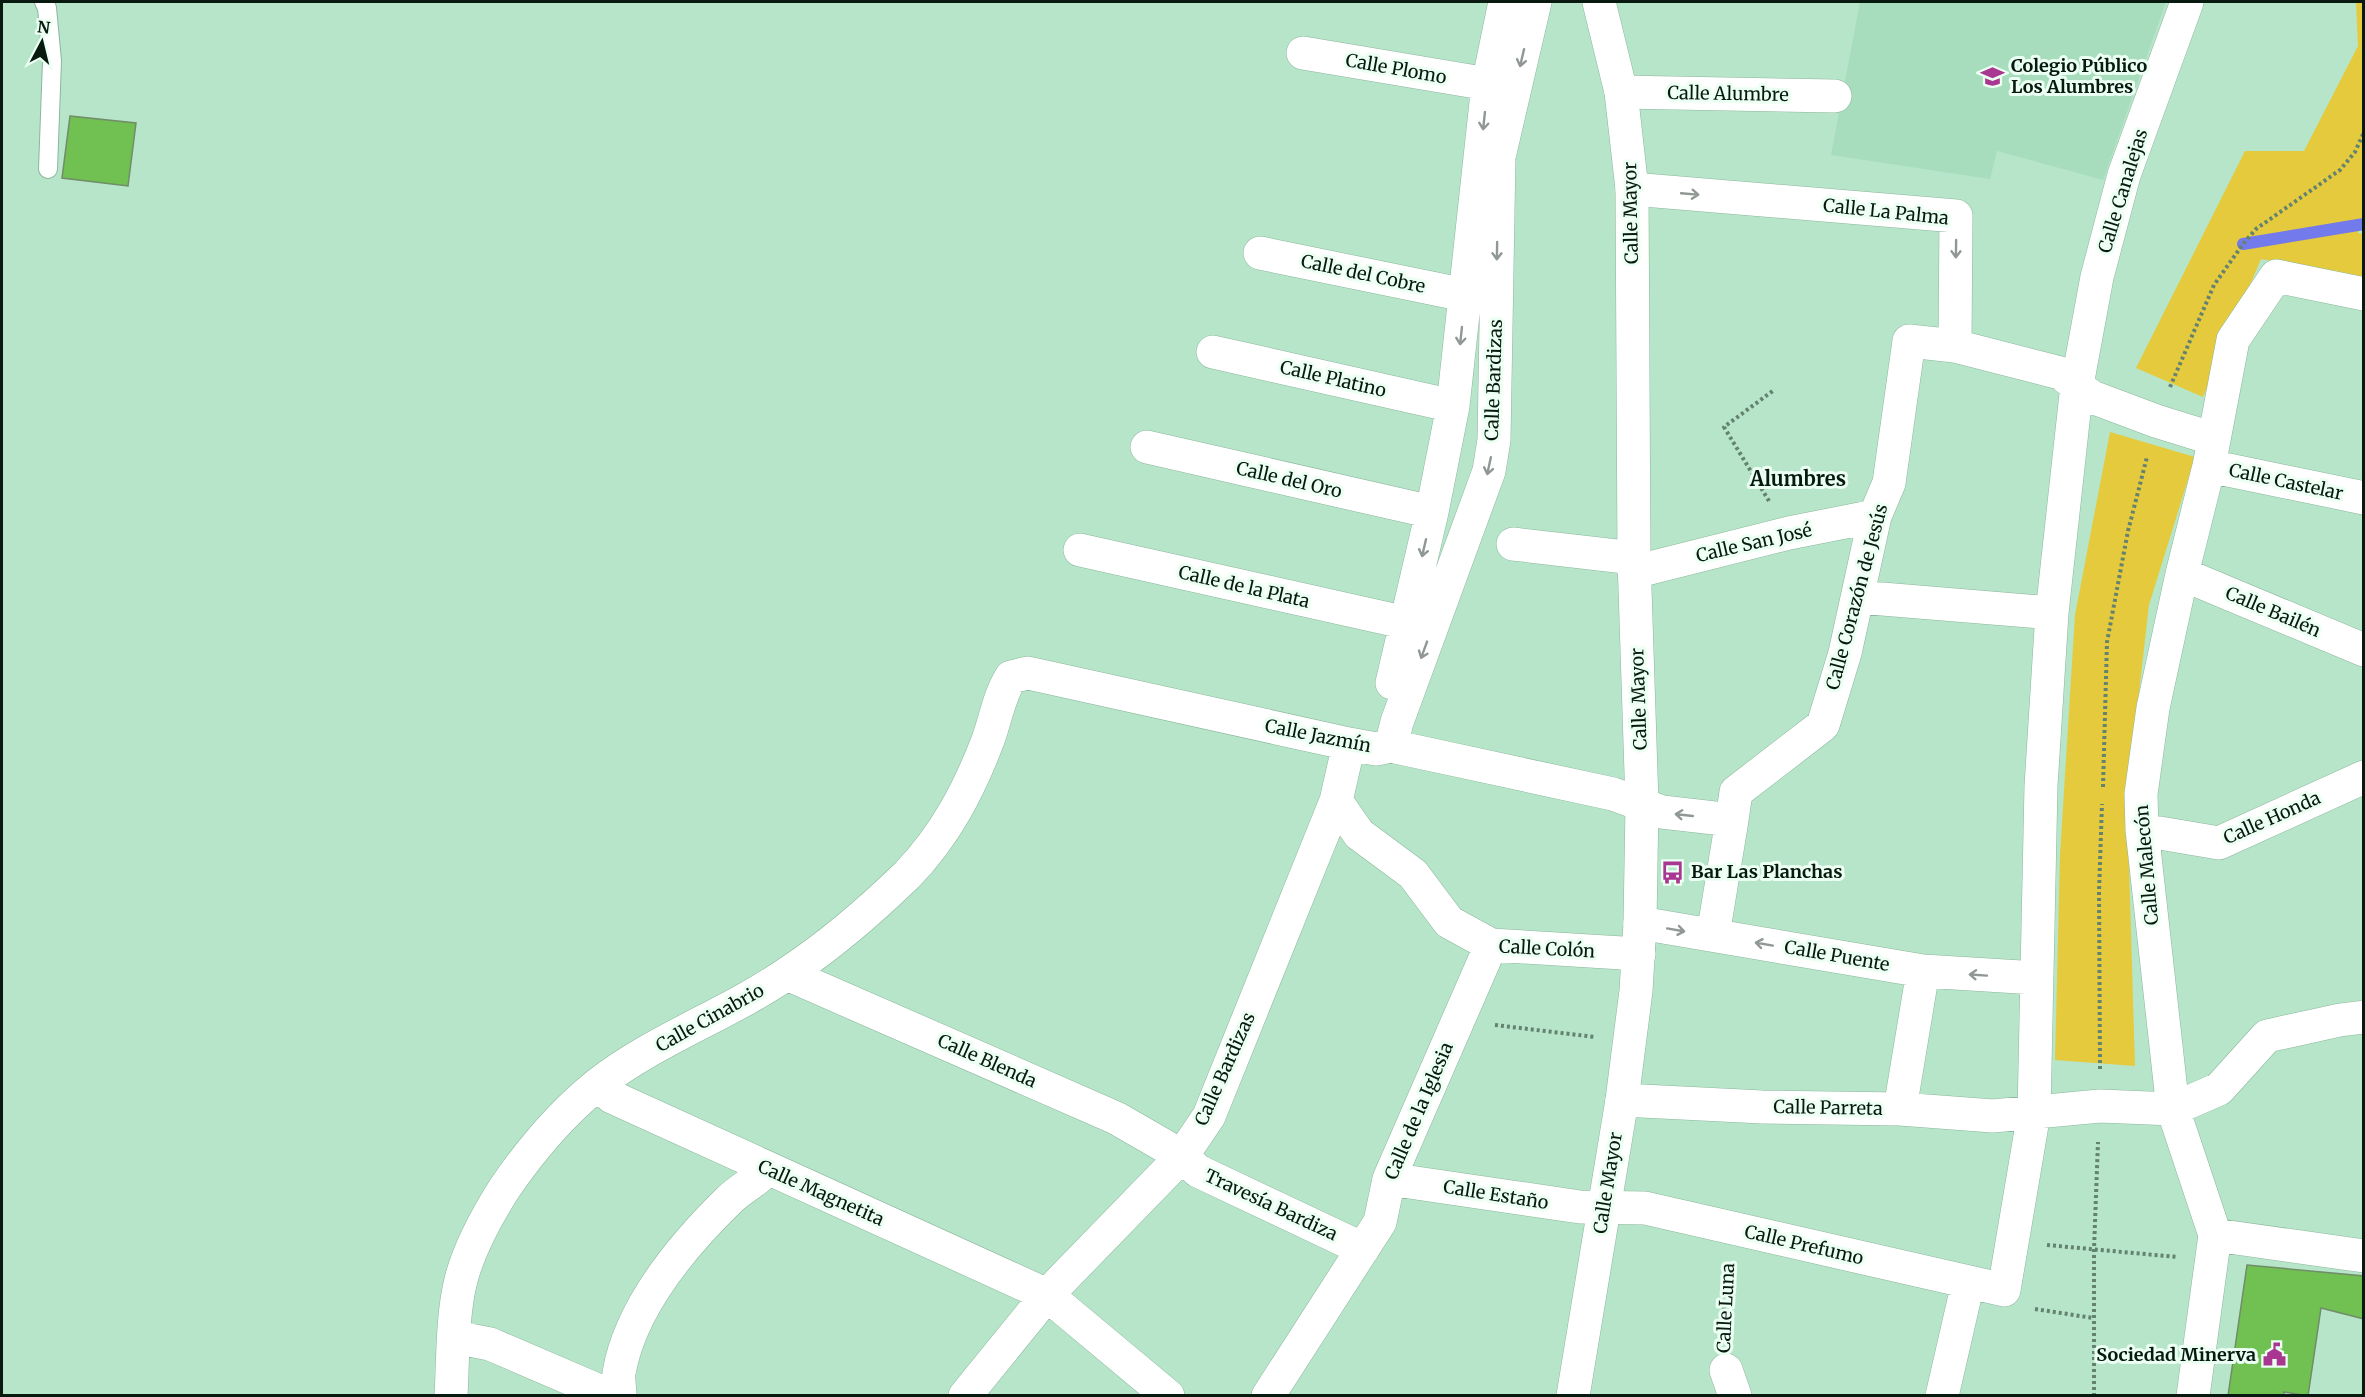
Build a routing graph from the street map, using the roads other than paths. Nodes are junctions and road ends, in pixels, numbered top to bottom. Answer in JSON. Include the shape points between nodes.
{"nodes":[{"id":1,"x":44,"y":2,"type":"edge"},
{"id":2,"x":1505,"y":2,"type":"edge"},
{"id":3,"x":1535,"y":2,"type":"edge"},
{"id":4,"x":1599,"y":2,"type":"edge"},
{"id":5,"x":2187,"y":2,"type":"edge"},
{"id":6,"x":1304,"y":53,"type":"dead end"},
{"id":7,"x":1488,"y":84,"type":"junction"},
{"id":8,"x":1621,"y":92,"type":"junction"},
{"id":9,"x":1835,"y":96,"type":"dead end"},
{"id":10,"x":48,"y":169,"type":"dead end"},
{"id":11,"x":1632,"y":189,"type":"junction"},
{"id":12,"x":1260,"y":253,"type":"dead end"},
{"id":13,"x":2364,"y":294,"type":"edge"},
{"id":14,"x":1465,"y":295,"type":"junction"},
{"id":15,"x":1955,"y":346,"type":"junction"},
{"id":16,"x":1213,"y":352,"type":"dead end"},
{"id":17,"x":2077,"y":385,"type":"junction"},
{"id":18,"x":1453,"y":406,"type":"junction"},
{"id":19,"x":1147,"y":447,"type":"dead end"},
{"id":20,"x":2212,"y":453,"type":"junction"},
{"id":21,"x":2364,"y":498,"type":"edge"},
{"id":22,"x":1432,"y":512,"type":"junction"},
{"id":23,"x":1875,"y":516,"type":"junction"},
{"id":24,"x":1513,"y":544,"type":"dead end"},
{"id":25,"x":1080,"y":550,"type":"dead end"},
{"id":26,"x":1634,"y":565,"type":"junction"},
{"id":27,"x":2182,"y":574,"type":"junction"},
{"id":28,"x":1858,"y":597,"type":"junction"},
{"id":29,"x":2052,"y":613,"type":"junction"},
{"id":30,"x":1407,"y":623,"type":"junction"},
{"id":31,"x":2364,"y":650,"type":"edge"},
{"id":32,"x":1028,"y":673,"type":"joint"},
{"id":33,"x":1372,"y":746,"type":"junction"},
{"id":34,"x":2364,"y":777,"type":"edge"},
{"id":35,"x":1336,"y":801,"type":"junction"},
{"id":36,"x":1642,"y":804,"type":"junction"},
{"id":37,"x":1732,"y":820,"type":"junction"},
{"id":38,"x":2142,"y":830,"type":"junction"},
{"id":39,"x":1713,"y":935,"type":"junction"},
{"id":40,"x":1639,"y":939,"type":"junction"},
{"id":41,"x":1491,"y":945,"type":"junction"},
{"id":42,"x":1923,"y":971,"type":"junction"},
{"id":43,"x":787,"y":974,"type":"junction"},
{"id":44,"x":2036,"y":978,"type":"junction"},
{"id":45,"x":2364,"y":1017,"type":"edge"},
{"id":46,"x":598,"y":1085,"type":"junction"},
{"id":47,"x":1622,"y":1100,"type":"junction"},
{"id":48,"x":1900,"y":1109,"type":"junction"},
{"id":49,"x":2173,"y":1109,"type":"junction"},
{"id":50,"x":2034,"y":1113,"type":"junction"},
{"id":51,"x":1182,"y":1156,"type":"junction"},
{"id":52,"x":767,"y":1168,"type":"junction"},
{"id":53,"x":1389,"y":1179,"type":"junction"},
{"id":54,"x":1604,"y":1206,"type":"junction"},
{"id":55,"x":2215,"y":1235,"type":"junction"},
{"id":56,"x":1363,"y":1249,"type":"junction"},
{"id":57,"x":2364,"y":1256,"type":"edge"},
{"id":58,"x":1968,"y":1283,"type":"junction"},
{"id":59,"x":1047,"y":1295,"type":"junction"},
{"id":60,"x":454,"y":1337,"type":"junction"},
{"id":61,"x":451,"y":1395,"type":"edge"},
{"id":62,"x":611,"y":1395,"type":"edge"},
{"id":63,"x":620,"y":1395,"type":"edge"},
{"id":64,"x":965,"y":1395,"type":"edge"},
{"id":65,"x":1168,"y":1395,"type":"edge"},
{"id":66,"x":1268,"y":1395,"type":"edge"},
{"id":67,"x":1573,"y":1395,"type":"edge"},
{"id":68,"x":1942,"y":1395,"type":"edge"},
{"id":69,"x":2193,"y":1395,"type":"edge"}],
"edges":[{"from":1,"to":10,"type":"lane","via":[[52,61]]},
{"from":2,"to":7,"type":"street","name":"Calle Bardizas"},
{"from":3,"to":33,"type":"street","name":"Calle Bardizas","one_way":true,"via":[[1499,157],[1494,440],[1489,471],[1398,722]]},
{"from":4,"to":8,"type":"street","name":"Calle Mayor"},
{"from":5,"to":17,"type":"street","name":"Calle Canalejas","via":[[2124,175],[2097,277]]},
{"from":6,"to":7,"type":"street","name":"Calle Plomo"},
{"from":7,"to":14,"type":"street","name":"Calle Bardizas","one_way":true},
{"from":8,"to":9,"type":"street","name":"Calle Alumbre"},
{"from":8,"to":11,"type":"street","name":"Calle Mayor"},
{"from":11,"to":15,"type":"street","name":"Calle La Palma","one_way":true,"via":[[1956,216]]},
{"from":11,"to":26,"type":"street","name":"Calle Mayor"},
{"from":12,"to":14,"type":"street","name":"Calle del Cobre"},
{"from":13,"to":20,"type":"street","name":"Calle Malecón","via":[[2276,276],[2233,340]]},
{"from":14,"to":18,"type":"street","name":"Calle Bardizas","one_way":true},
{"from":15,"to":17,"type":"street","via":[[2060,373]]},
{"from":15,"to":23,"type":"street","name":"Calle Corazón de Jesús","via":[[1909,341],[1889,483]]},
{"from":16,"to":18,"type":"street","name":"Calle Platino"},
{"from":17,"to":20,"type":"street","name":"Calle Castelar","via":[[2092,397],[2156,421]]},
{"from":17,"to":29,"type":"street"},
{"from":18,"to":22,"type":"street","name":"Calle Bardizas"},
{"from":19,"to":22,"type":"street","name":"Calle del Oro"},
{"from":20,"to":21,"type":"street","name":"Calle Castelar"},
{"from":20,"to":27,"type":"street","name":"Calle Malecón"},
{"from":22,"to":30,"type":"street","name":"Calle Bardizas","one_way":true},
{"from":23,"to":26,"type":"street","name":"Calle San José"},
{"from":23,"to":28,"type":"street","name":"Calle Corazón de Jesús"},
{"from":24,"to":26,"type":"street"},
{"from":25,"to":30,"type":"street","name":"Calle de la Plata"},
{"from":26,"to":36,"type":"street","name":"Calle Mayor"},
{"from":27,"to":31,"type":"street","name":"Calle Bailén"},
{"from":27,"to":38,"type":"street","name":"Calle Malecón","via":[[2153,708],[2141,794]]},
{"from":28,"to":29,"type":"street"},
{"from":28,"to":37,"type":"street","name":"Calle Corazón de Jesús","via":[[1823,725],[1736,792]]},
{"from":29,"to":44,"type":"street","via":[[2041,786]]},
{"from":30,"to":33,"type":"street","name":"Calle Bardizas"},
{"from":32,"to":33,"type":"street","name":"Calle Jazmín"},
{"from":32,"to":43,"type":"street","name":"Calle Cinabrio","via":[[1011,677],[1003,689],[977,769],[934,845],[906,876]]},
{"from":33,"to":35,"type":"street","name":"Calle Bardizas"},
{"from":33,"to":36,"type":"street","name":"Calle Jazmín","via":[[1613,794]]},
{"from":34,"to":38,"type":"street","name":"Calle Honda","via":[[2219,843]]},
{"from":35,"to":41,"type":"street","name":"Calle Colón","via":[[1359,834],[1413,874],[1449,922]]},
{"from":35,"to":51,"type":"street","name":"Calle Bardizas","via":[[1209,1116]]},
{"from":37,"to":36,"type":"street","name":"Calle Jazmín","one_way":true,"via":[[1662,812]]},
{"from":36,"to":40,"type":"street","name":"Calle Mayor"},
{"from":37,"to":39,"type":"street","name":"Calle Corazón de Jesús"},
{"from":38,"to":49,"type":"street","name":"Calle Malecón"},
{"from":40,"to":39,"type":"street","name":"Calle Puente","one_way":true},
{"from":42,"to":39,"type":"street","name":"Calle Puente","one_way":true},
{"from":40,"to":41,"type":"street","name":"Calle Colón"},
{"from":40,"to":47,"type":"street","name":"Calle Mayor"},
{"from":41,"to":53,"type":"street","name":"Calle de la Iglesia"},
{"from":44,"to":42,"type":"street","name":"Calle Puente","one_way":true},
{"from":42,"to":48,"type":"street"},
{"from":43,"to":46,"type":"street","name":"Calle Cinabrio"},
{"from":43,"to":51,"type":"street","name":"Calle Blenda","via":[[1116,1118]]},
{"from":44,"to":50,"type":"street"},
{"from":45,"to":49,"type":"street","via":[[2267,1036],[2219,1089]]},
{"from":46,"to":52,"type":"street","name":"Calle Magnetita","via":[[612,1097]]},
{"from":46,"to":60,"type":"street","name":"Calle Cinabrio","via":[[546,1134],[492,1209],[461,1280]]},
{"from":47,"to":48,"type":"street","name":"Calle Parreta"},
{"from":47,"to":54,"type":"street","name":"Calle Mayor"},
{"from":48,"to":50,"type":"street","name":"Calle Parreta","via":[[1993,1116]]},
{"from":49,"to":50,"type":"street","name":"Calle Parreta","via":[[2100,1106]]},
{"from":49,"to":55,"type":"street","name":"Calle Malecón"},
{"from":50,"to":58,"type":"street","name":"Calle Prefumo","via":[[2004,1290]]},
{"from":51,"to":56,"type":"street","name":"Travesía Bardiza","via":[[1198,1171]]},
{"from":51,"to":59,"type":"street","name":"Calle Bardizas"},
{"from":52,"to":59,"type":"street","name":"Calle Magnetita"},
{"from":52,"to":63,"type":"street","via":[[758,1180],[731,1198],[669,1268],[644,1308],[626,1348],[619,1375]]},
{"from":53,"to":54,"type":"street","name":"Calle Estaño","via":[[1580,1207]]},
{"from":53,"to":56,"type":"street","name":"Calle de la Iglesia","via":[[1380,1222]]},
{"from":54,"to":58,"type":"street","name":"Calle Prefumo","via":[[1645,1208]]},
{"from":54,"to":67,"type":"street","name":"Calle Mayor"},
{"from":55,"to":57,"type":"street"},
{"from":55,"to":69,"type":"street","name":"Calle Malecón"},
{"from":56,"to":66,"type":"street","name":"Calle de la Iglesia"},
{"from":58,"to":68,"type":"street"},
{"from":59,"to":64,"type":"street","name":"Calle Bardizas"},
{"from":59,"to":65,"type":"street","name":"Calle Magnetita"},
{"from":60,"to":61,"type":"street","name":"Calle Cinabrio"},
{"from":60,"to":62,"type":"street","via":[[490,1344]]}]}
